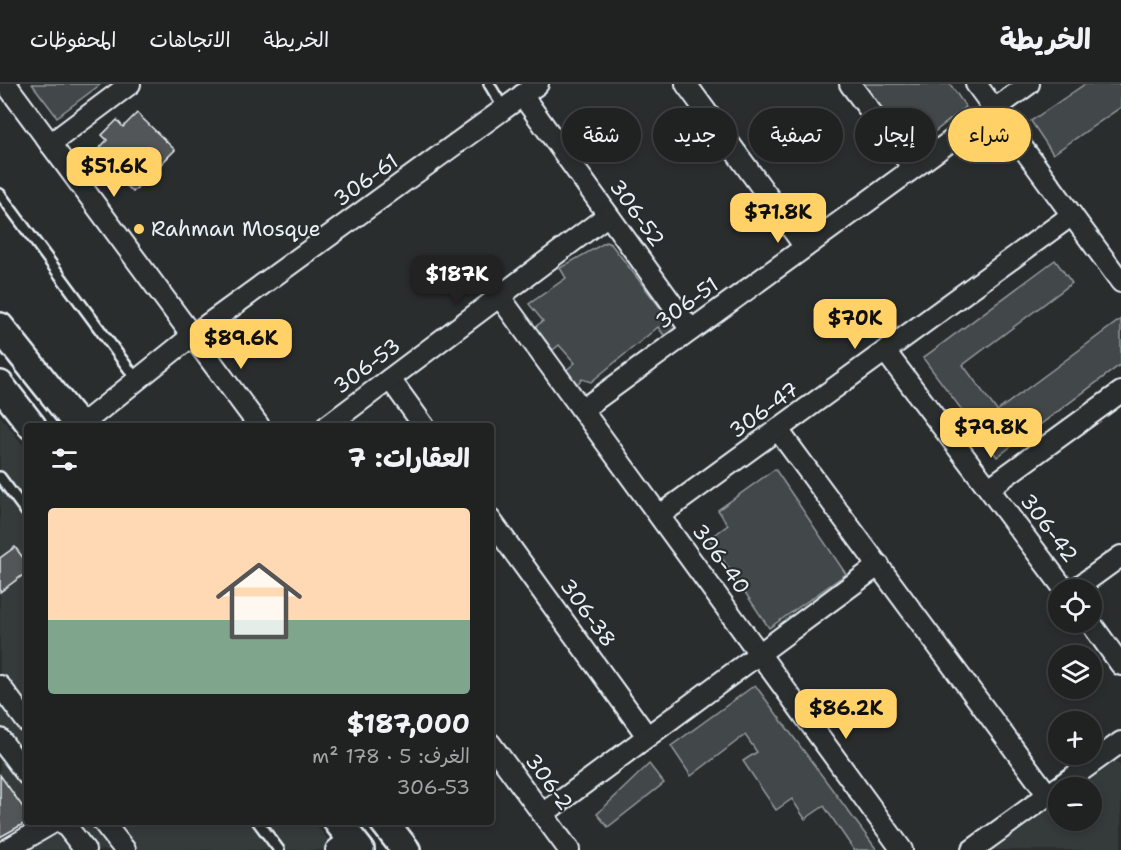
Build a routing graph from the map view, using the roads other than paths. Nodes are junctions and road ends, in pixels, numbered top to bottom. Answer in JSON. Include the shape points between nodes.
{"nodes":[{"id":1,"x":6,"y":84,"type":"edge"},
{"id":2,"x":130,"y":84,"type":"edge"},
{"id":3,"x":489,"y":84,"type":"edge"},
{"id":4,"x":686,"y":84,"type":"edge"},
{"id":5,"x":850,"y":84,"type":"edge"},
{"id":6,"x":976,"y":84,"type":"edge"},
{"id":7,"x":1029,"y":84,"type":"edge"},
{"id":8,"x":530,"y":90,"type":"edge"},
{"id":9,"x":504,"y":108,"type":"junction"},
{"id":10,"x":993,"y":108,"type":"edge"},
{"id":11,"x":995,"y":108,"type":"edge"},
{"id":12,"x":948,"y":143,"type":"edge"},
{"id":13,"x":50,"y":144,"type":"junction"},
{"id":14,"x":1031,"y":159,"type":"edge"},
{"id":15,"x":913,"y":168,"type":"junction"},
{"id":16,"x":0,"y":195,"type":"edge"},
{"id":17,"x":608,"y":215,"type":"junction"},
{"id":18,"x":1072,"y":215,"type":"junction"},
{"id":19,"x":805,"y":247,"type":"junction"},
{"id":20,"x":1121,"y":282,"type":"edge"},
{"id":21,"x":500,"y":297,"type":"junction"},
{"id":22,"x":0,"y":327,"type":"edge"},
{"id":23,"x":691,"y":330,"type":"junction"},
{"id":24,"x":193,"y":335,"type":"junction"},
{"id":25,"x":885,"y":351,"type":"junction"},
{"id":26,"x":390,"y":379,"type":"junction"},
{"id":27,"x":137,"y":380,"type":"junction"},
{"id":28,"x":0,"y":385,"type":"edge"},
{"id":29,"x":1121,"y":392,"type":"edge"},
{"id":30,"x":583,"y":409,"type":"junction"},
{"id":31,"x":30,"y":423,"type":"edge"},
{"id":32,"x":78,"y":423,"type":"edge"},
{"id":33,"x":84,"y":423,"type":"edge"},
{"id":34,"x":257,"y":423,"type":"edge"},
{"id":35,"x":331,"y":423,"type":"edge"},
{"id":36,"x":422,"y":423,"type":"edge"},
{"id":37,"x":778,"y":430,"type":"junction"},
{"id":38,"x":0,"y":477,"type":"edge"},
{"id":39,"x":989,"y":488,"type":"junction"},
{"id":40,"x":24,"y":509,"type":"edge"},
{"id":41,"x":660,"y":515,"type":"junction"},
{"id":42,"x":494,"y":525,"type":"edge"},
{"id":43,"x":1121,"y":556,"type":"edge"},
{"id":44,"x":879,"y":565,"type":"junction"},
{"id":45,"x":1057,"y":579,"type":"edge"},
{"id":46,"x":1089,"y":579,"type":"edge"},
{"id":47,"x":1097,"y":633,"type":"edge"},
{"id":48,"x":760,"y":652,"type":"junction"},
{"id":49,"x":1121,"y":665,"type":"edge"},
{"id":50,"x":0,"y":686,"type":"edge"},
{"id":51,"x":24,"y":718,"type":"edge"},
{"id":52,"x":647,"y":736,"type":"junction"},
{"id":53,"x":0,"y":739,"type":"edge"},
{"id":54,"x":1121,"y":742,"type":"edge"},
{"id":55,"x":494,"y":748,"type":"edge"},
{"id":56,"x":24,"y":771,"type":"edge"},
{"id":57,"x":1073,"y":777,"type":"edge"},
{"id":58,"x":1048,"y":795,"type":"joint"},
{"id":59,"x":543,"y":814,"type":"junction"},
{"id":60,"x":49,"y":825,"type":"edge"},
{"id":61,"x":65,"y":825,"type":"edge"},
{"id":62,"x":105,"y":825,"type":"edge"},
{"id":63,"x":260,"y":825,"type":"edge"},
{"id":64,"x":386,"y":825,"type":"edge"},
{"id":65,"x":6,"y":850,"type":"edge"},
{"id":66,"x":85,"y":850,"type":"edge"},
{"id":67,"x":125,"y":850,"type":"edge"},
{"id":68,"x":279,"y":850,"type":"edge"},
{"id":69,"x":406,"y":850,"type":"edge"},
{"id":70,"x":569,"y":850,"type":"edge"},
{"id":71,"x":902,"y":850,"type":"edge"},
{"id":72,"x":972,"y":850,"type":"edge"}],
"edges":[{"from":1,"to":13,"type":"street"},
{"from":2,"to":13,"type":"street"},
{"from":3,"to":9,"type":"lane"},
{"from":4,"to":19,"type":"street"},
{"from":5,"to":15,"type":"street"},
{"from":6,"to":10,"type":"street"},
{"from":7,"to":11,"type":"street","name":"306-51"},
{"from":8,"to":9,"type":"street","name":"306-61"},
{"from":8,"to":17,"type":"street","name":"306-52"},
{"from":9,"to":24,"type":"street","name":"306-61"},
{"from":12,"to":15,"type":"street","name":"306-51"},
{"from":13,"to":24,"type":"street"},
{"from":14,"to":18,"type":"street"},
{"from":15,"to":19,"type":"street","name":"306-51"},
{"from":16,"to":27,"type":"lane"},
{"from":17,"to":21,"type":"street","name":"306-53"},
{"from":17,"to":23,"type":"street","name":"306-52"},
{"from":18,"to":20,"type":"street"},
{"from":18,"to":25,"type":"street","name":"306-47"},
{"from":19,"to":23,"type":"street","name":"306-51"},
{"from":21,"to":26,"type":"street","name":"306-53"},
{"from":21,"to":30,"type":"street","name":"306-40"},
{"from":22,"to":32,"type":"street"},
{"from":23,"to":30,"type":"street","name":"306-51"},
{"from":24,"to":27,"type":"street","name":"306-61"},
{"from":24,"to":34,"type":"street"},
{"from":25,"to":37,"type":"street","name":"306-47"},
{"from":25,"to":39,"type":"street","name":"306-42"},
{"from":26,"to":35,"type":"street","name":"306-53"},
{"from":26,"to":36,"type":"street"},
{"from":27,"to":33,"type":"street","name":"306-61"},
{"from":28,"to":31,"type":"street"},
{"from":29,"to":39,"type":"street"},
{"from":30,"to":41,"type":"street","name":"306-40"},
{"from":37,"to":41,"type":"street","name":"306-47"},
{"from":37,"to":44,"type":"street"},
{"from":38,"to":40,"type":"lane"},
{"from":39,"to":45,"type":"street","name":"306-42"},
{"from":41,"to":48,"type":"street","name":"306-40"},
{"from":42,"to":52,"type":"street","name":"306-38"},
{"from":43,"to":46,"type":"street"},
{"from":44,"to":48,"type":"street"},
{"from":44,"to":58,"type":"street"},
{"from":47,"to":49,"type":"street"},
{"from":48,"to":52,"type":"street"},
{"from":48,"to":71,"type":"street","name":"306-40"},
{"from":50,"to":51,"type":"street"},
{"from":52,"to":59,"type":"street"},
{"from":53,"to":56,"type":"street"},
{"from":54,"to":57,"type":"street"},
{"from":55,"to":59,"type":"street","name":"306-2"},
{"from":58,"to":72,"type":"street"},
{"from":59,"to":70,"type":"street","name":"306-2"},
{"from":60,"to":65,"type":"street"},
{"from":61,"to":66,"type":"street"},
{"from":62,"to":67,"type":"street"},
{"from":63,"to":68,"type":"lane"},
{"from":64,"to":69,"type":"street"}]}
